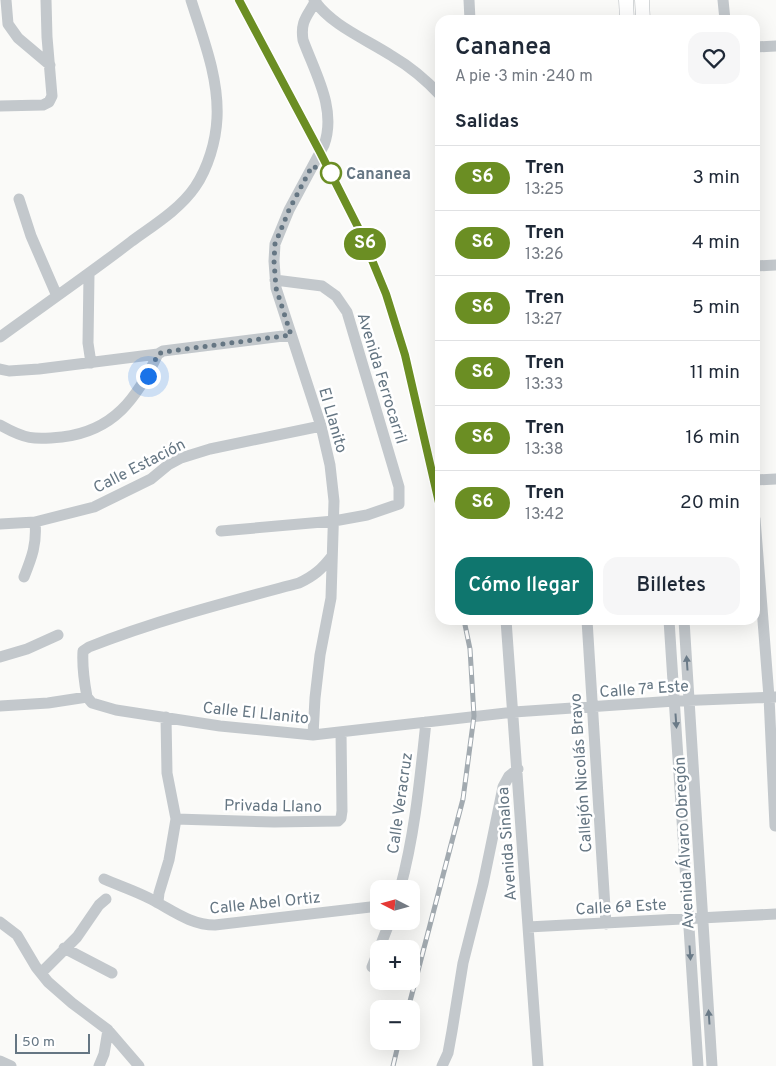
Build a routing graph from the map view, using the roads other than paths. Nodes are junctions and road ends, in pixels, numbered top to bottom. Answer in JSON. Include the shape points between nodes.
{"nodes":[{"id":1,"x":6,"y":0,"type":"edge"},
{"id":2,"x":46,"y":0,"type":"edge"},
{"id":3,"x":191,"y":0,"type":"edge"},
{"id":4,"x":469,"y":0,"type":"edge"},
{"id":5,"x":626,"y":0,"type":"edge"},
{"id":6,"x":642,"y":0,"type":"edge"},
{"id":7,"x":723,"y":0,"type":"edge"},
{"id":8,"x":315,"y":1,"type":"edge"},
{"id":9,"x":470,"y":15,"type":"edge"},
{"id":10,"x":627,"y":15,"type":"edge"},
{"id":11,"x":643,"y":15,"type":"edge"},
{"id":12,"x":724,"y":15,"type":"edge"},
{"id":13,"x":776,"y":46,"type":"edge"},
{"id":14,"x":760,"y":47,"type":"edge"},
{"id":15,"x":50,"y":65,"type":"junction"},
{"id":16,"x":428,"y":82,"type":"junction"},
{"id":17,"x":435,"y":84,"type":"edge"},
{"id":18,"x":435,"y":89,"type":"edge"},
{"id":19,"x":0,"y":106,"type":"edge"},
{"id":20,"x":19,"y":199,"type":"dead end"},
{"id":21,"x":776,"y":265,"type":"edge"},
{"id":22,"x":760,"y":266,"type":"edge"},
{"id":23,"x":89,"y":274,"type":"junction"},
{"id":24,"x":276,"y":280,"type":"junction"},
{"id":25,"x":57,"y":296,"type":"junction"},
{"id":26,"x":291,"y":335,"type":"junction"},
{"id":27,"x":0,"y":337,"type":"edge"},
{"id":28,"x":158,"y":354,"type":"junction"},
{"id":29,"x":91,"y":363,"type":"junction"},
{"id":30,"x":0,"y":369,"type":"edge"},
{"id":31,"x":0,"y":425,"type":"edge"},
{"id":32,"x":321,"y":426,"type":"junction"},
{"id":33,"x":776,"y":479,"type":"edge"},
{"id":34,"x":760,"y":480,"type":"edge"},
{"id":35,"x":334,"y":521,"type":"junction"},
{"id":36,"x":35,"y":522,"type":"junction"},
{"id":37,"x":0,"y":524,"type":"edge"},
{"id":38,"x":221,"y":531,"type":"dead end"},
{"id":39,"x":332,"y":556,"type":"junction"},
{"id":40,"x":760,"y":571,"type":"edge"},
{"id":41,"x":24,"y":577,"type":"dead end"},
{"id":42,"x":506,"y":625,"type":"edge"},
{"id":43,"x":587,"y":625,"type":"edge"},
{"id":44,"x":669,"y":625,"type":"edge"},
{"id":45,"x":684,"y":625,"type":"edge"},
{"id":46,"x":58,"y":636,"type":"dead end"},
{"id":47,"x":0,"y":657,"type":"edge"},
{"id":48,"x":87,"y":697,"type":"junction"},
{"id":49,"x":772,"y":697,"type":"edge"},
{"id":50,"x":689,"y":700,"type":"junction"},
{"id":51,"x":675,"y":701,"type":"junction"},
{"id":52,"x":0,"y":706,"type":"edge"},
{"id":53,"x":592,"y":708,"type":"junction"},
{"id":54,"x":514,"y":712,"type":"junction"},
{"id":55,"x":166,"y":717,"type":"junction"},
{"id":56,"x":426,"y":722,"type":"junction"},
{"id":57,"x":341,"y":732,"type":"junction"},
{"id":58,"x":313,"y":735,"type":"junction"},
{"id":59,"x":518,"y":770,"type":"junction"},
{"id":60,"x":176,"y":819,"type":"junction"},
{"id":61,"x":776,"y":826,"type":"edge"},
{"id":62,"x":698,"y":837,"type":"junction"},
{"id":63,"x":683,"y":839,"type":"junction"},
{"id":64,"x":104,"y":879,"type":"dead end"},
{"id":65,"x":402,"y":880,"type":"edge"},
{"id":66,"x":106,"y":899,"type":"dead end"},
{"id":67,"x":158,"y":902,"type":"junction"},
{"id":68,"x":370,"y":907,"type":"edge"},
{"id":69,"x":776,"y":914,"type":"edge"},
{"id":70,"x":702,"y":918,"type":"junction"},
{"id":71,"x":688,"y":919,"type":"junction"},
{"id":72,"x":1,"y":922,"type":"edge"},
{"id":73,"x":606,"y":924,"type":"junction"},
{"id":74,"x":528,"y":927,"type":"junction"},
{"id":75,"x":64,"y":948,"type":"junction"},
{"id":76,"x":41,"y":973,"type":"junction"},
{"id":77,"x":112,"y":973,"type":"dead end"},
{"id":78,"x":108,"y":1030,"type":"junction"},
{"id":79,"x":697,"y":1053,"type":"junction"},
{"id":80,"x":712,"y":1060,"type":"edge"},
{"id":81,"x":0,"y":1061,"type":"edge"},
{"id":82,"x":11,"y":1066,"type":"edge"},
{"id":83,"x":99,"y":1066,"type":"edge"},
{"id":84,"x":138,"y":1066,"type":"edge"},
{"id":85,"x":442,"y":1066,"type":"edge"},
{"id":86,"x":538,"y":1066,"type":"edge"},
{"id":87,"x":698,"y":1066,"type":"edge"}],
"edges":[{"from":1,"to":15,"type":"street","via":[[8,24],[18,38]]},
{"from":2,"to":15,"type":"street"},
{"from":3,"to":23,"type":"street","via":[[210,60],[217,97],[214,141],[207,162],[195,187],[174,210]]},
{"from":4,"to":9,"type":"street"},
{"from":5,"to":10,"type":"main road"},
{"from":6,"to":11,"type":"main road"},
{"from":7,"to":12,"type":"street"},
{"from":8,"to":16,"type":"street","via":[[332,18],[394,56]]},
{"from":8,"to":24,"type":"street","name":"El Llanito","via":[[301,29],[328,105],[330,120],[324,145],[289,210],[275,244]]},
{"from":13,"to":14,"type":"street"},
{"from":15,"to":19,"type":"street","via":[[52,96],[48,102],[43,105]]},
{"from":16,"to":17,"type":"street"},
{"from":16,"to":18,"type":"street"},
{"from":20,"to":25,"type":"street"},
{"from":21,"to":22,"type":"street"},
{"from":23,"to":25,"type":"street"},
{"from":23,"to":29,"type":"street","via":[[88,342]]},
{"from":24,"to":26,"type":"street","name":"El Llanito"},
{"from":24,"to":35,"type":"street","name":"Avenida Ferrocarril","via":[[322,286],[336,296],[347,312],[399,487],[399,504]]},
{"from":25,"to":27,"type":"street"},
{"from":26,"to":28,"type":"street"},
{"from":26,"to":32,"type":"street","name":"El Llanito"},
{"from":28,"to":29,"type":"street"},
{"from":28,"to":31,"type":"street","via":[[141,388],[128,405],[112,420],[88,432],[46,439],[26,438]]},
{"from":29,"to":30,"type":"street"},
{"from":32,"to":35,"type":"street","name":"El Llanito","via":[[332,483]]},
{"from":32,"to":36,"type":"street","name":"Calle Estación","via":[[181,458],[151,479],[94,506]]},
{"from":33,"to":34,"type":"street"},
{"from":35,"to":38,"type":"street"},
{"from":35,"to":39,"type":"street","name":"El Llanito"},
{"from":36,"to":37,"type":"street","name":"Calle Estación"},
{"from":36,"to":41,"type":"street","via":[[34,550]]},
{"from":39,"to":48,"type":"street","via":[[314,576],[300,583],[142,626],[88,647],[82,658]]},
{"from":39,"to":58,"type":"street","name":"El Llanito","via":[[331,598],[320,656]]},
{"from":40,"to":49,"type":"street"},
{"from":42,"to":54,"type":"street","name":"Avenida Sinaloa"},
{"from":43,"to":53,"type":"street","name":"Callejón Nicolás Bravo"},
{"from":44,"to":51,"type":"street","name":"Avenida Álvaro Obregón"},
{"from":50,"to":45,"type":"street","name":"Avenida Álvaro Obregón","one_way":true},
{"from":46,"to":47,"type":"street"},
{"from":48,"to":52,"type":"street"},
{"from":48,"to":55,"type":"street","name":"Calle El Llanito","via":[[92,704],[101,707]]},
{"from":49,"to":50,"type":"street","name":"Calle 7ª Este"},
{"from":49,"to":61,"type":"street"},
{"from":50,"to":51,"type":"street","name":"Calle 7ª Este"},
{"from":50,"to":62,"type":"street","name":"Avenida Álvaro Obregón"},
{"from":51,"to":53,"type":"street","name":"Calle 7ª Este"},
{"from":51,"to":63,"type":"street","name":"Avenida Álvaro Obregón","one_way":true},
{"from":53,"to":54,"type":"street","name":"Calle 7ª Este"},
{"from":53,"to":73,"type":"street","name":"Callejón Nicolás Bravo"},
{"from":54,"to":56,"type":"street","name":"Calle El Llanito"},
{"from":54,"to":59,"type":"street","name":"Avenida Sinaloa"},
{"from":55,"to":58,"type":"street","name":"Calle El Llanito","via":[[248,730]]},
{"from":55,"to":60,"type":"street","via":[[167,773]]},
{"from":56,"to":57,"type":"street","name":"Calle El Llanito"},
{"from":56,"to":65,"type":"street","name":"Calle Veracruz","via":[[415,813]]},
{"from":57,"to":58,"type":"street","name":"Calle El Llanito"},
{"from":57,"to":60,"type":"street","name":"Privada Llano","via":[[342,810],[338,822]]},
{"from":59,"to":74,"type":"street","name":"Avenida Sinaloa"},
{"from":59,"to":85,"type":"street","via":[[502,787],[463,963],[448,1053]]},
{"from":60,"to":67,"type":"street"},
{"from":62,"to":63,"type":"street"},
{"from":62,"to":70,"type":"street","name":"Avenida Álvaro Obregón"},
{"from":63,"to":71,"type":"street","name":"Avenida Álvaro Obregón"},
{"from":64,"to":67,"type":"street","name":"Calle Abel Ortiz"},
{"from":66,"to":75,"type":"street","via":[[77,937]]},
{"from":67,"to":68,"type":"street","name":"Calle Abel Ortiz","via":[[166,909],[205,925]]},
{"from":69,"to":70,"type":"street","name":"Calle 6ª Este"},
{"from":70,"to":71,"type":"street","name":"Calle 6ª Este"},
{"from":80,"to":70,"type":"street","name":"Avenida Álvaro Obregón","one_way":true},
{"from":71,"to":73,"type":"street","name":"Calle 6ª Este"},
{"from":71,"to":79,"type":"street","name":"Avenida Álvaro Obregón","one_way":true},
{"from":72,"to":76,"type":"street","via":[[17,935]]},
{"from":73,"to":74,"type":"street","name":"Calle 6ª Este"},
{"from":74,"to":86,"type":"street","name":"Avenida Sinaloa"},
{"from":75,"to":76,"type":"street"},
{"from":75,"to":77,"type":"street"},
{"from":76,"to":78,"type":"street","via":[[72,1003]]},
{"from":78,"to":83,"type":"street"},
{"from":78,"to":84,"type":"street"},
{"from":79,"to":80,"type":"street"},
{"from":79,"to":87,"type":"street","name":"Avenida Álvaro Obregón"},
{"from":81,"to":82,"type":"street"}]}
